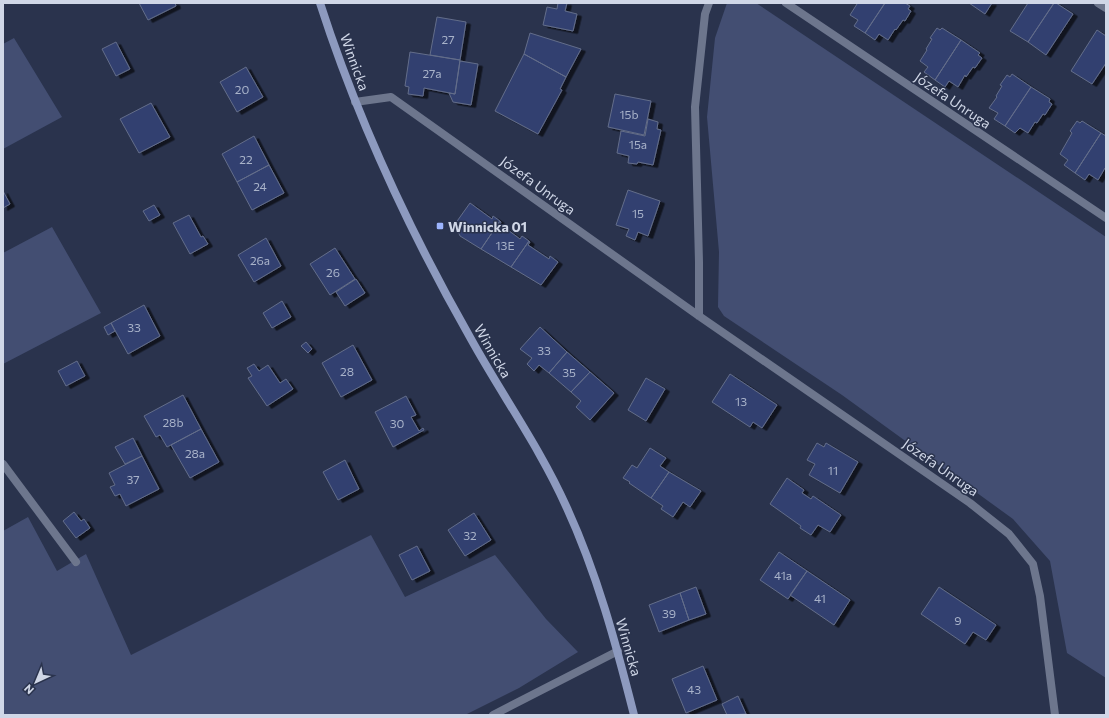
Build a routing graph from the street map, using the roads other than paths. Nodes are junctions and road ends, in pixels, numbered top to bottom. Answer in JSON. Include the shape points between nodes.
{"nodes":[{"id":1,"x":320,"y":3,"type":"edge"},
{"id":2,"x":709,"y":3,"type":"edge"},
{"id":3,"x":786,"y":3,"type":"edge"},
{"id":4,"x":1098,"y":3,"type":"edge"},
{"id":5,"x":1106,"y":8,"type":"edge"},
{"id":6,"x":356,"y":102,"type":"junction"},
{"id":7,"x":1106,"y":218,"type":"edge"},
{"id":8,"x":698,"y":316,"type":"junction"},
{"id":9,"x":3,"y":464,"type":"edge"},
{"id":10,"x":76,"y":562,"type":"dead end"},
{"id":11,"x":618,"y":651,"type":"junction"},
{"id":12,"x":493,"y":715,"type":"edge"},
{"id":13,"x":634,"y":715,"type":"edge"},
{"id":14,"x":1055,"y":715,"type":"edge"}],
"edges":[{"from":1,"to":6,"type":"street","name":"Winnicka"},
{"from":2,"to":8,"type":"street","via":[[705,14],[695,107]]},
{"from":3,"to":7,"type":"street","name":"Józefa Unruga"},
{"from":4,"to":5,"type":"street"},
{"from":6,"to":8,"type":"street","name":"Józefa Unruga","via":[[391,97]]},
{"from":6,"to":11,"type":"street","name":"Winnicka","via":[[400,205],[431,268],[566,505],[589,560]]},
{"from":8,"to":14,"type":"street","name":"Józefa Unruga","via":[[970,503],[1009,534],[1033,564],[1040,596]]},
{"from":9,"to":10,"type":"street"},
{"from":11,"to":12,"type":"street"},
{"from":11,"to":13,"type":"street","name":"Winnicka"}]}
